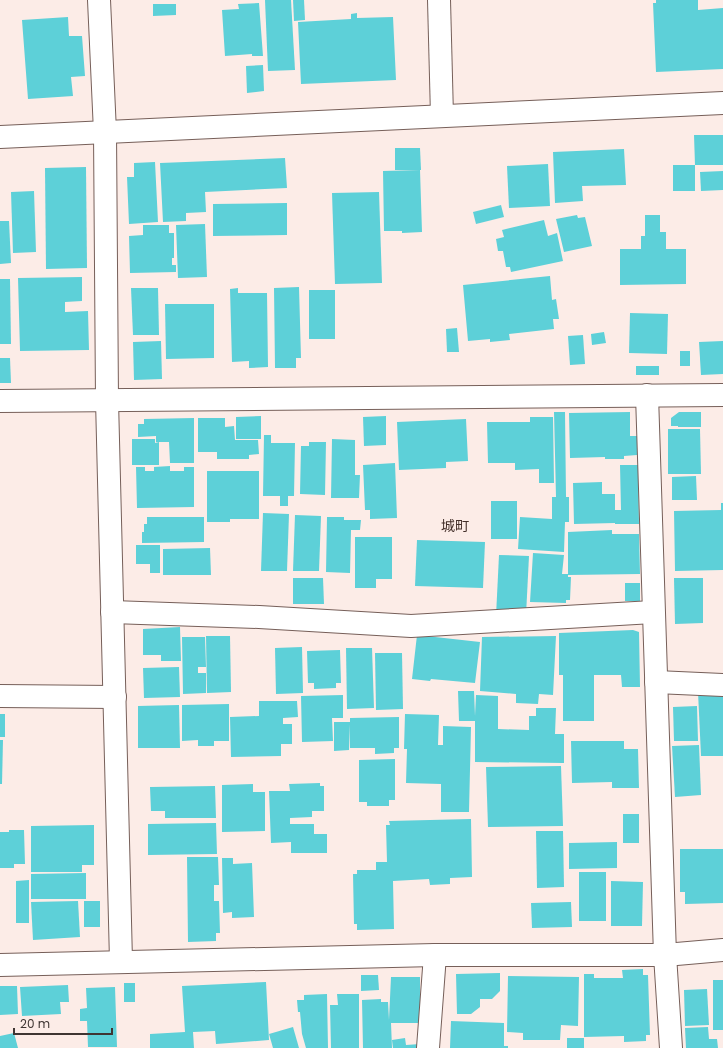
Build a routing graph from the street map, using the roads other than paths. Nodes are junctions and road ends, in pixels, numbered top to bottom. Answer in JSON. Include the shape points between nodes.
{"nodes":[{"id":1,"x":99,"y":0,"type":"edge"},
{"id":2,"x":439,"y":0,"type":"edge"},
{"id":3,"x":723,"y":103,"type":"edge"},
{"id":4,"x":442,"y":116,"type":"junction"},
{"id":5,"x":105,"y":132,"type":"junction"},
{"id":6,"x":0,"y":136,"type":"edge"},
{"id":7,"x":647,"y":395,"type":"junction"},
{"id":8,"x":723,"y":395,"type":"edge"},
{"id":9,"x":107,"y":400,"type":"junction"},
{"id":10,"x":0,"y":401,"type":"edge"},
{"id":11,"x":112,"y":612,"type":"junction"},
{"id":12,"x":653,"y":612,"type":"junction"},
{"id":13,"x":656,"y":682,"type":"junction"},
{"id":14,"x":723,"y":685,"type":"edge"},
{"id":15,"x":0,"y":696,"type":"edge"},
{"id":16,"x":115,"y":697,"type":"junction"},
{"id":17,"x":723,"y":950,"type":"edge"},
{"id":18,"x":436,"y":955,"type":"junction"},
{"id":19,"x":665,"y":955,"type":"junction"},
{"id":20,"x":121,"y":961,"type":"junction"},
{"id":21,"x":0,"y":965,"type":"edge"},
{"id":22,"x":428,"y":1048,"type":"edge"},
{"id":23,"x":671,"y":1048,"type":"edge"}],
"edges":[{"from":1,"to":5,"type":"street"},
{"from":2,"to":4,"type":"street"},
{"from":3,"to":4,"type":"street"},
{"from":4,"to":5,"type":"street"},
{"from":5,"to":6,"type":"street"},
{"from":5,"to":9,"type":"street"},
{"from":7,"to":8,"type":"street"},
{"from":7,"to":9,"type":"street"},
{"from":7,"to":12,"type":"street"},
{"from":9,"to":10,"type":"street"},
{"from":9,"to":11,"type":"street"},
{"from":11,"to":12,"type":"street","via":[[411,626]]},
{"from":11,"to":16,"type":"street"},
{"from":12,"to":13,"type":"street"},
{"from":13,"to":14,"type":"street"},
{"from":13,"to":19,"type":"street"},
{"from":15,"to":16,"type":"street"},
{"from":16,"to":20,"type":"street"},
{"from":17,"to":19,"type":"street"},
{"from":18,"to":19,"type":"street"},
{"from":18,"to":20,"type":"street"},
{"from":18,"to":22,"type":"street"},
{"from":19,"to":23,"type":"street"},
{"from":20,"to":21,"type":"street"}]}
